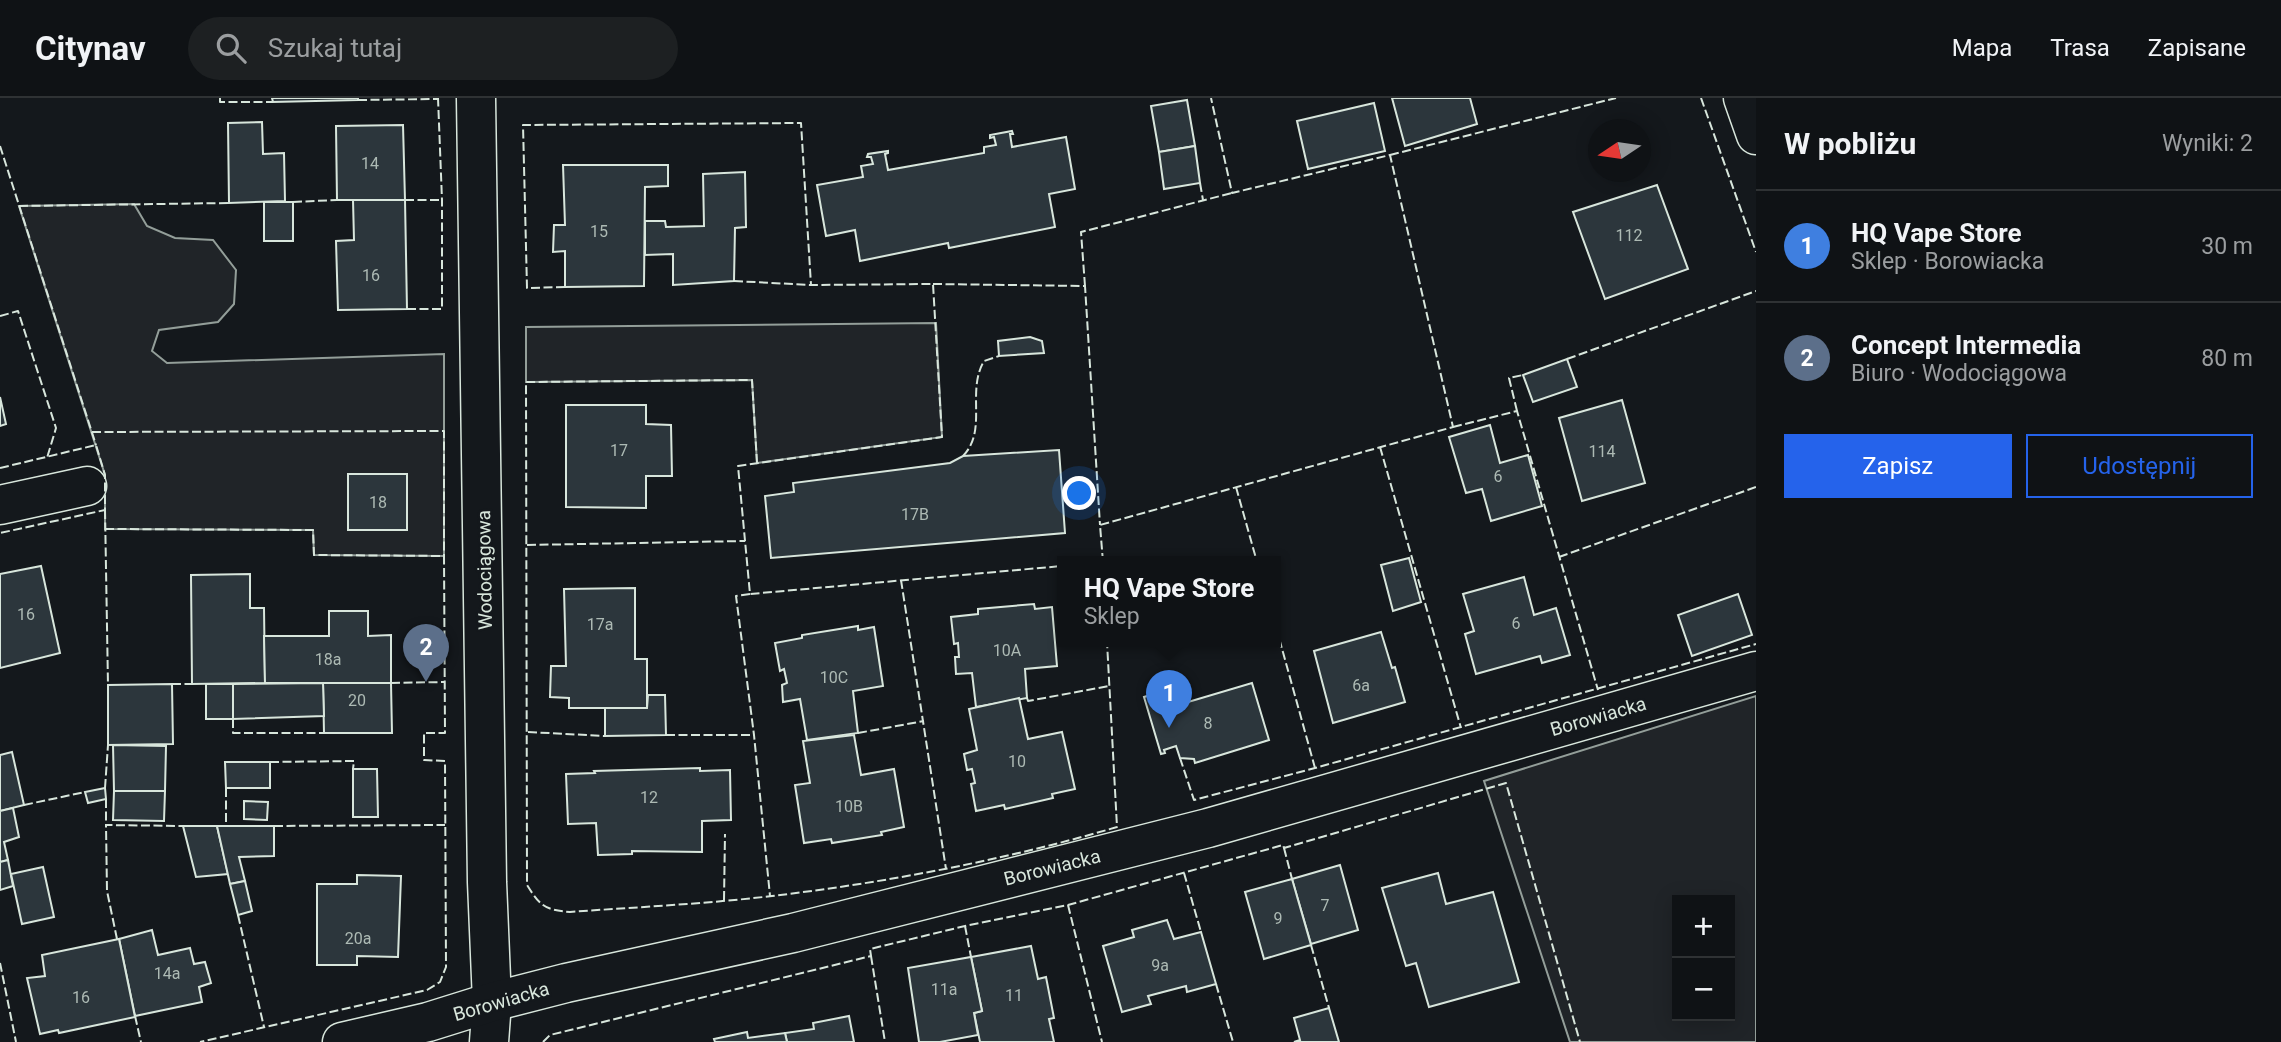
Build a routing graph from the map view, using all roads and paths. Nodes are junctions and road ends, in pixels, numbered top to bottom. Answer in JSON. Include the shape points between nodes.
{"nodes":[{"id":1,"x":476,"y":98,"type":"edge"},
{"id":2,"x":1743,"y":98,"type":"edge"},
{"id":3,"x":1756,"y":135,"type":"edge"},
{"id":4,"x":87,"y":486,"type":"dead end"},
{"id":5,"x":0,"y":505,"type":"edge"},
{"id":6,"x":1756,"y":671,"type":"edge"},
{"id":7,"x":492,"y":1002,"type":"junction"},
{"id":8,"x":342,"y":1042,"type":"edge"},
{"id":9,"x":489,"y":1042,"type":"edge"}],
"edges":[{"from":1,"to":7,"type":"street","name":"Wodociągowa"},
{"from":2,"to":3,"type":"street"},
{"from":4,"to":5,"type":"street"},
{"from":6,"to":7,"type":"street","name":"Borowiacka","via":[[1208,828],[793,933]]},
{"from":7,"to":8,"type":"street","name":"Borowiacka"},
{"from":7,"to":9,"type":"street","name":"Wodociągowa"}]}
